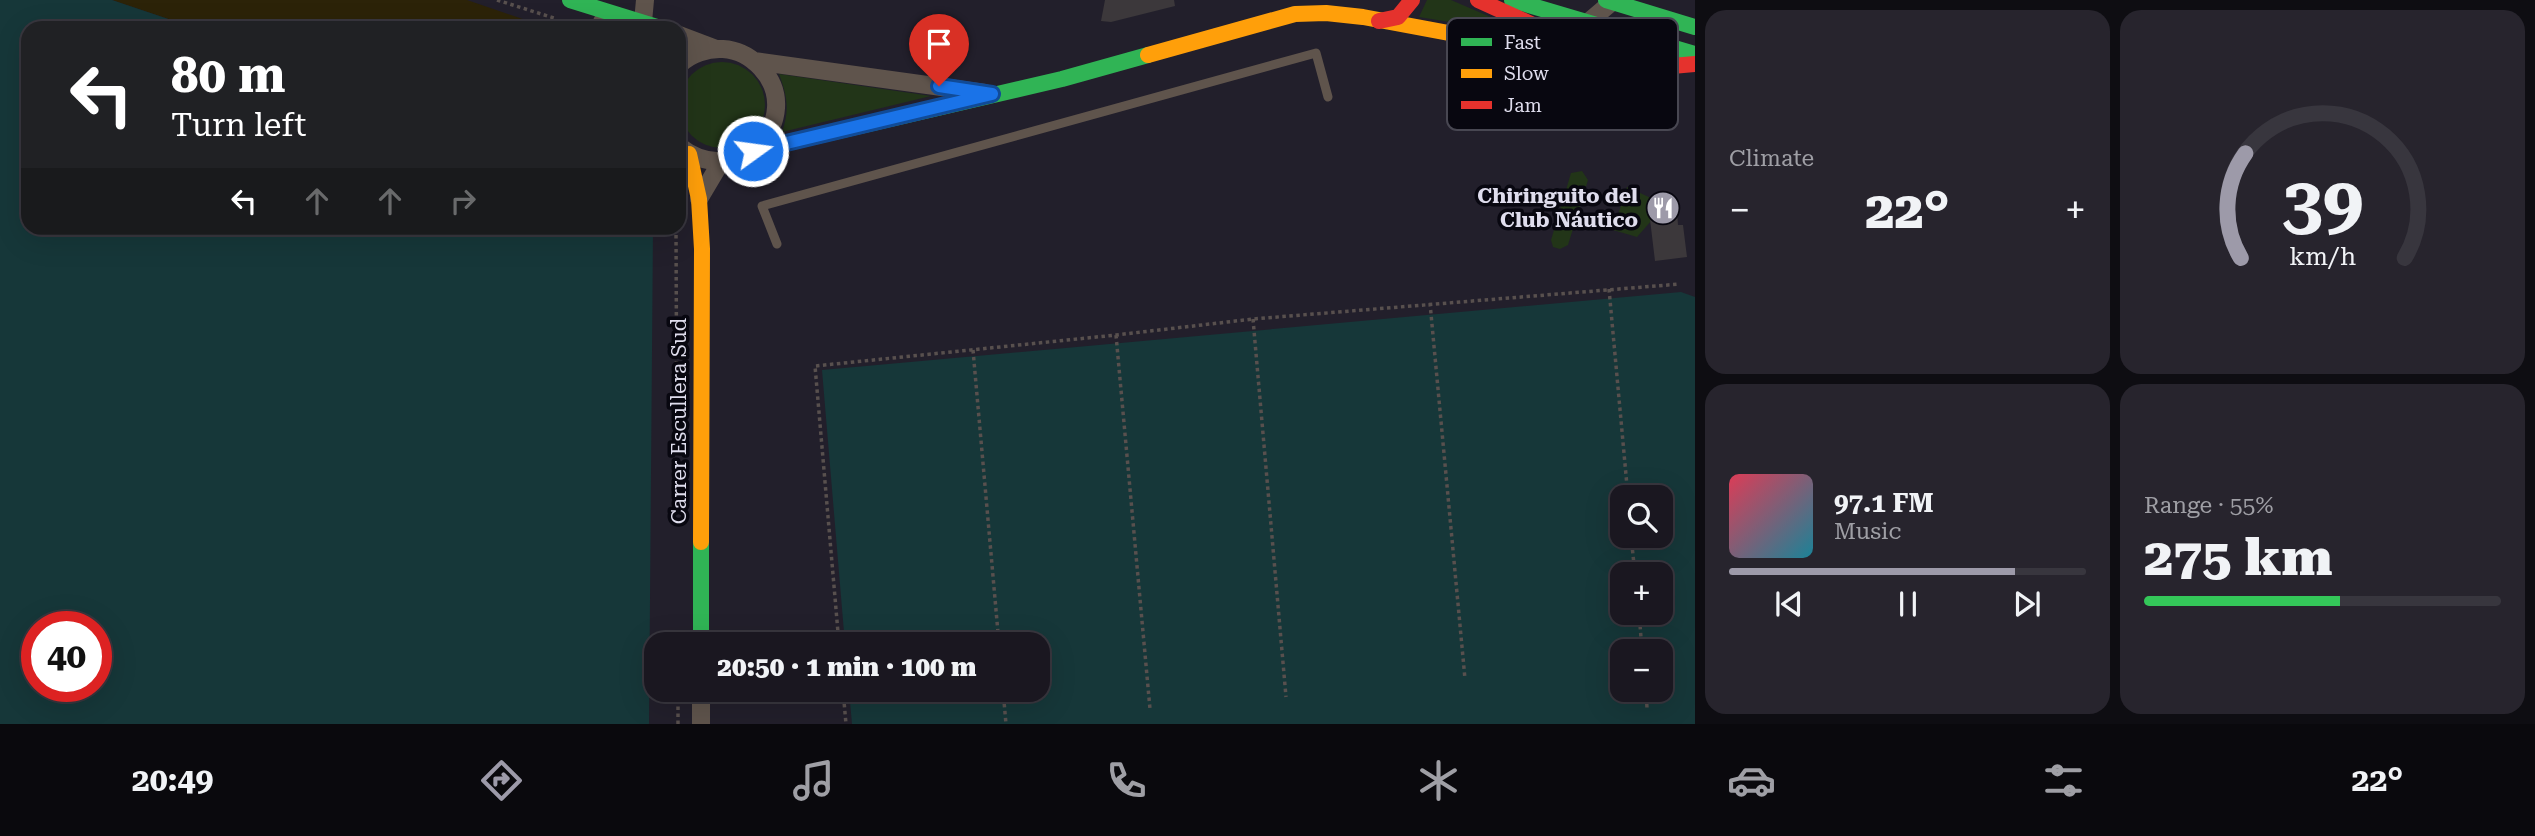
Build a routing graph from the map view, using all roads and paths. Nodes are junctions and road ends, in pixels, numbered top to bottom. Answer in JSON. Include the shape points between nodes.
{"nodes":[{"id":1,"x":497,"y":0,"type":"edge"},
{"id":2,"x":570,"y":0,"type":"edge"},
{"id":3,"x":645,"y":0,"type":"edge"},
{"id":4,"x":1412,"y":0,"type":"edge"},
{"id":5,"x":1478,"y":0,"type":"edge"},
{"id":6,"x":1513,"y":0,"type":"edge"},
{"id":7,"x":1611,"y":1,"type":"edge"},
{"id":8,"x":1639,"y":5,"type":"edge"},
{"id":9,"x":603,"y":10,"type":"junction"},
{"id":10,"x":1522,"y":18,"type":"edge"},
{"id":11,"x":1572,"y":18,"type":"edge"},
{"id":12,"x":1593,"y":18,"type":"edge"},
{"id":13,"x":1672,"y":18,"type":"edge"},
{"id":14,"x":1678,"y":20,"type":"edge"},
{"id":15,"x":566,"y":21,"type":"dead end"},
{"id":16,"x":598,"y":21,"type":"edge"},
{"id":17,"x":632,"y":21,"type":"edge"},
{"id":18,"x":643,"y":21,"type":"edge"},
{"id":19,"x":1379,"y":21,"type":"junction"},
{"id":20,"x":1695,"y":27,"type":"edge"},
{"id":21,"x":1447,"y":33,"type":"edge"},
{"id":22,"x":686,"y":38,"type":"edge"},
{"id":23,"x":716,"y":49,"type":"junction"},
{"id":24,"x":1678,"y":49,"type":"edge"},
{"id":25,"x":1695,"y":54,"type":"edge"},
{"id":26,"x":686,"y":60,"type":"edge"},
{"id":27,"x":754,"y":61,"type":"junction"},
{"id":28,"x":992,"y":94,"type":"junction"},
{"id":29,"x":1328,"y":97,"type":"dead end"},
{"id":30,"x":686,"y":151,"type":"edge"},
{"id":31,"x":753,"y":151,"type":"junction"},
{"id":32,"x":686,"y":157,"type":"edge"},
{"id":33,"x":722,"y":162,"type":"junction"},
{"id":34,"x":699,"y":199,"type":"junction"},
{"id":35,"x":676,"y":235,"type":"edge"},
{"id":36,"x":777,"y":244,"type":"dead end"},
{"id":37,"x":1681,"y":284,"type":"dead end"},
{"id":38,"x":1609,"y":289,"type":"junction"},
{"id":39,"x":1430,"y":303,"type":"junction"},
{"id":40,"x":1253,"y":319,"type":"junction"},
{"id":41,"x":1116,"y":335,"type":"junction"},
{"id":42,"x":973,"y":349,"type":"junction"},
{"id":43,"x":1627,"y":485,"type":"edge"},
{"id":44,"x":677,"y":487,"type":"dead end"},
{"id":45,"x":701,"y":632,"type":"edge"},
{"id":46,"x":838,"y":632,"type":"edge"},
{"id":47,"x":998,"y":632,"type":"edge"},
{"id":48,"x":1465,"y":679,"type":"dead end"},
{"id":49,"x":1286,"y":697,"type":"dead end"},
{"id":50,"x":678,"y":702,"type":"edge"},
{"id":51,"x":701,"y":702,"type":"edge"},
{"id":52,"x":844,"y":702,"type":"edge"},
{"id":53,"x":1004,"y":702,"type":"edge"},
{"id":54,"x":1647,"y":702,"type":"edge"},
{"id":55,"x":1647,"y":708,"type":"dead end"},
{"id":56,"x":1150,"y":709,"type":"dead end"},
{"id":57,"x":678,"y":724,"type":"edge"},
{"id":58,"x":701,"y":724,"type":"edge"},
{"id":59,"x":846,"y":724,"type":"edge"},
{"id":60,"x":1006,"y":724,"type":"edge"}],
"edges":[{"from":1,"to":15,"type":"path"},
{"from":2,"to":9,"type":"street"},
{"from":3,"to":18,"type":"street"},
{"from":4,"to":19,"type":"street","via":[[1398,17]]},
{"from":5,"to":10,"type":"street"},
{"from":6,"to":11,"type":"street"},
{"from":7,"to":8,"type":"street"},
{"from":7,"to":12,"type":"street"},
{"from":8,"to":13,"type":"street"},
{"from":9,"to":16,"type":"lane"},
{"from":9,"to":17,"type":"street"},
{"from":14,"to":20,"type":"street"},
{"from":19,"to":21,"type":"street"},
{"from":19,"to":28,"type":"street","via":[[1295,13],[1062,79]]},
{"from":22,"to":23,"type":"street"},
{"from":23,"to":26,"type":"street"},
{"from":23,"to":27,"type":"street"},
{"from":24,"to":25,"type":"street"},
{"from":27,"to":28,"type":"street"},
{"from":27,"to":31,"type":"street","via":[[766,74],[776,106],[773,123]]},
{"from":28,"to":31,"type":"street"},
{"from":29,"to":36,"type":"lane","via":[[1316,53],[762,205]]},
{"from":30,"to":33,"type":"street","via":[[705,161]]},
{"from":31,"to":33,"type":"street"},
{"from":32,"to":34,"type":"street","name":"Carrer Escullera Sud"},
{"from":33,"to":34,"type":"street"},
{"from":34,"to":45,"type":"street","name":"Carrer Escullera Sud"},
{"from":35,"to":44,"type":"path"},
{"from":37,"to":38,"type":"path"},
{"from":38,"to":39,"type":"path"},
{"from":38,"to":43,"type":"path"},
{"from":39,"to":40,"type":"path"},
{"from":39,"to":48,"type":"path"},
{"from":40,"to":41,"type":"path"},
{"from":40,"to":49,"type":"path"},
{"from":41,"to":42,"type":"path"},
{"from":41,"to":56,"type":"path"},
{"from":42,"to":46,"type":"path","via":[[815,366]]},
{"from":42,"to":47,"type":"path"},
{"from":50,"to":57,"type":"path"},
{"from":51,"to":58,"type":"street"},
{"from":52,"to":59,"type":"path"},
{"from":53,"to":60,"type":"path"},
{"from":54,"to":55,"type":"path"}]}
